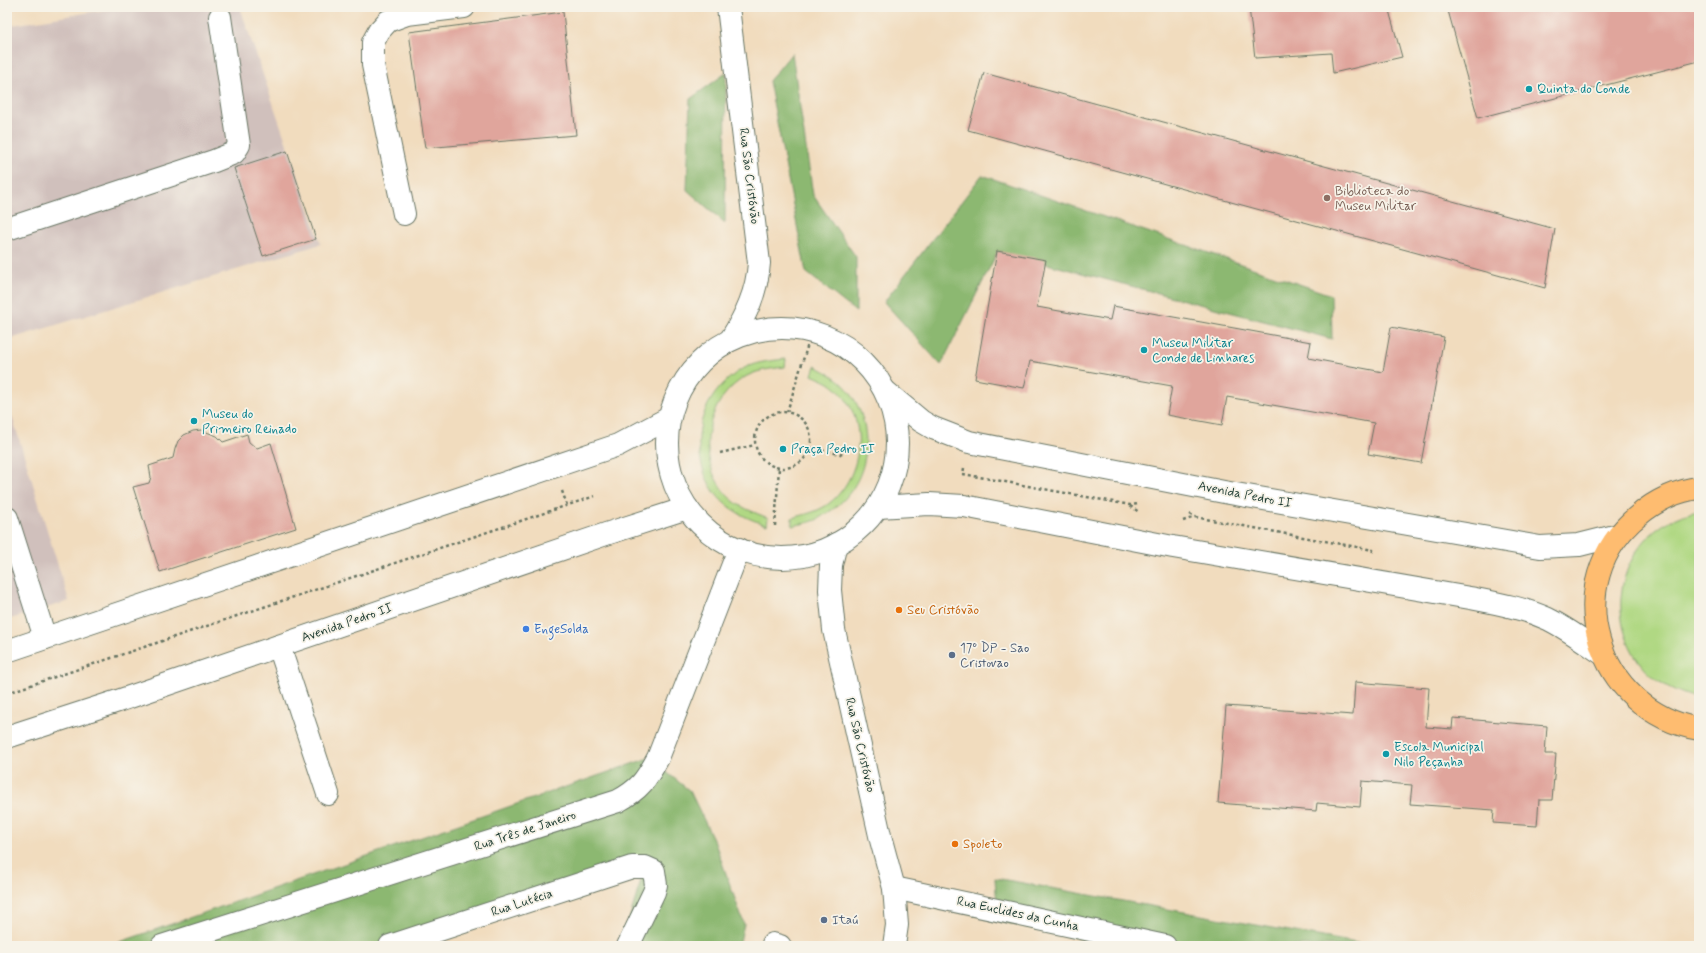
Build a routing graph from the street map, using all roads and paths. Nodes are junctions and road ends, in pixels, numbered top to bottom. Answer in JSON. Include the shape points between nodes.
{"nodes":[{"id":1,"x":464,"y":7,"type":"edge"},
{"id":2,"x":733,"y":9,"type":"edge"},
{"id":3,"x":220,"y":17,"type":"dead end"},
{"id":4,"x":404,"y":214,"type":"dead end"},
{"id":5,"x":7,"y":229,"type":"edge"},
{"id":6,"x":812,"y":331,"type":"junction"},
{"id":7,"x":731,"y":339,"type":"junction"},
{"id":8,"x":885,"y":391,"type":"junction"},
{"id":9,"x":787,"y":412,"type":"junction"},
{"id":10,"x":669,"y":418,"type":"junction"},
{"id":11,"x":755,"y":445,"type":"junction"},
{"id":12,"x":810,"y":448,"type":"junction"},
{"id":13,"x":720,"y":453,"type":"dead end"},
{"id":14,"x":845,"y":455,"type":"dead end"},
{"id":15,"x":779,"y":468,"type":"junction"},
{"id":16,"x":963,"y":474,"type":"dead end"},
{"id":17,"x":1699,"y":488,"type":"edge"},
{"id":18,"x":595,"y":496,"type":"dead end"},
{"id":19,"x":1130,"y":505,"type":"dead end"},
{"id":20,"x":878,"y":507,"type":"junction"},
{"id":21,"x":687,"y":508,"type":"junction"},
{"id":22,"x":1195,"y":517,"type":"dead end"},
{"id":23,"x":7,"y":518,"type":"edge"},
{"id":24,"x":775,"y":526,"type":"dead end"},
{"id":25,"x":1619,"y":535,"type":"junction"},
{"id":26,"x":836,"y":544,"type":"junction"},
{"id":27,"x":739,"y":549,"type":"junction"},
{"id":28,"x":1372,"y":550,"type":"dead end"},
{"id":29,"x":45,"y":638,"type":"junction"},
{"id":30,"x":279,"y":646,"type":"junction"},
{"id":31,"x":7,"y":651,"type":"edge"},
{"id":32,"x":1603,"y":654,"type":"junction"},
{"id":33,"x":7,"y":692,"type":"edge"},
{"id":34,"x":1699,"y":729,"type":"edge"},
{"id":35,"x":7,"y":737,"type":"edge"},
{"id":36,"x":328,"y":794,"type":"dead end"},
{"id":37,"x":894,"y":888,"type":"junction"},
{"id":38,"x":162,"y":946,"type":"edge"},
{"id":39,"x":390,"y":946,"type":"edge"},
{"id":40,"x":628,"y":946,"type":"edge"},
{"id":41,"x":894,"y":946,"type":"edge"},
{"id":42,"x":1165,"y":946,"type":"edge"}],
"edges":[{"from":1,"to":4,"type":"street","via":[[407,14],[388,21],[373,42],[373,65]]},
{"from":2,"to":7,"type":"street","name":"Rua São Cristóvão","via":[[759,263],[758,279],[750,303]]},
{"from":3,"to":5,"type":"street","via":[[239,145],[234,153]]},
{"from":6,"to":7,"type":"street","via":[[787,328],[758,330]]},
{"from":6,"to":8,"type":"street","via":[[837,341],[858,356]]},
{"from":6,"to":9,"type":"path"},
{"from":7,"to":10,"type":"street","via":[[710,352],[694,368],[677,394]]},
{"from":8,"to":20,"type":"street","via":[[895,419],[898,441],[890,483]]},
{"from":8,"to":25,"type":"street","name":"Avenida Pedro II","via":[[921,421],[969,442],[1224,492],[1540,547],[1579,545]]},
{"from":9,"to":11,"type":"path","via":[[778,412],[762,420],[754,436]]},
{"from":9,"to":12,"type":"path","via":[[800,418],[809,429]]},
{"from":10,"to":21,"type":"street","via":[[666,446],[669,468],[673,482]]},
{"from":10,"to":29,"type":"street","via":[[618,445]]},
{"from":11,"to":13,"type":"path"},
{"from":11,"to":15,"type":"path","via":[[763,460]]},
{"from":12,"to":14,"type":"path"},
{"from":12,"to":15,"type":"path","via":[[798,464],[789,468]]},
{"from":15,"to":24,"type":"path"},
{"from":16,"to":19,"type":"path"},
{"from":17,"to":25,"type":"main road","via":[[1681,492],[1647,508]]},
{"from":18,"to":33,"type":"path"},
{"from":20,"to":26,"type":"street","via":[[861,527]]},
{"from":20,"to":32,"type":"street","via":[[929,504],[964,506],[1174,547],[1470,598],[1511,607],[1547,619],[1572,632]]},
{"from":21,"to":27,"type":"street","via":[[714,536]]},
{"from":21,"to":30,"type":"street","name":"Avenida Pedro II"},
{"from":22,"to":28,"type":"path"},
{"from":23,"to":29,"type":"street"},
{"from":25,"to":32,"type":"main road","via":[[1600,571],[1596,588],[1595,621]]},
{"from":26,"to":27,"type":"street","via":[[810,554],[790,557],[752,554]]},
{"from":26,"to":37,"type":"street","name":"Rua São Cristóvão","via":[[831,565],[830,590],[834,630],[879,833]]},
{"from":27,"to":38,"type":"street","name":"Rua Três de Janeiro","via":[[658,758],[648,778],[632,793],[618,801]]},
{"from":29,"to":31,"type":"street"},
{"from":30,"to":35,"type":"street","name":"Avenida Pedro II"},
{"from":30,"to":36,"type":"street"},
{"from":32,"to":34,"type":"main road","via":[[1613,673],[1641,704],[1659,715]]},
{"from":37,"to":41,"type":"street","name":"Rua São Cristóvão","via":[[897,925]]},
{"from":37,"to":42,"type":"street","name":"Rua Euclides da Cunha"},
{"from":39,"to":40,"type":"street","name":"Rua Lutécia","via":[[632,867],[645,867],[654,871],[656,885]]}]}
